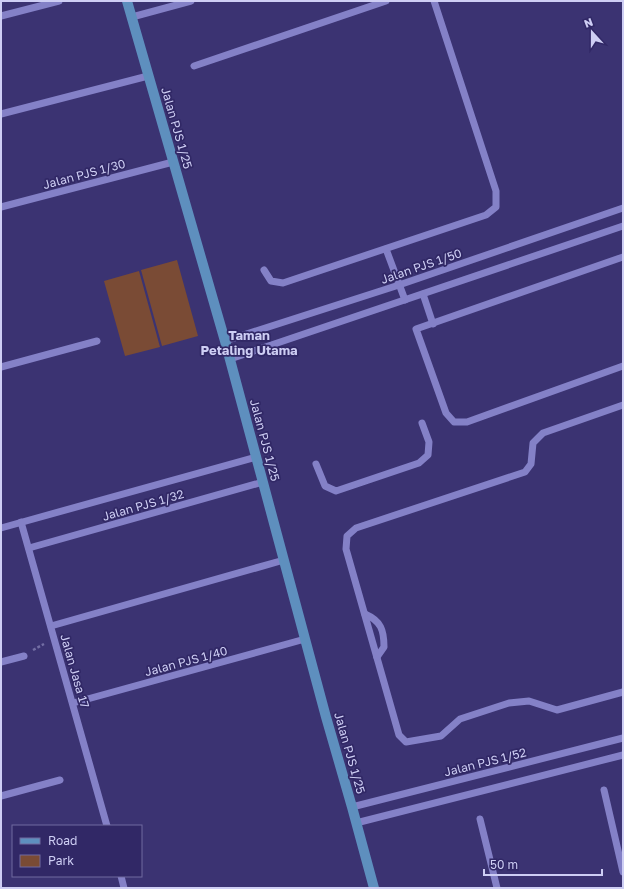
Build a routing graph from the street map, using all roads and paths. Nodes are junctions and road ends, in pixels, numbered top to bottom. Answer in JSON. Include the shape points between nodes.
{"nodes":[{"id":1,"x":59,"y":1,"type":"edge"},
{"id":2,"x":127,"y":1,"type":"edge"},
{"id":3,"x":191,"y":1,"type":"edge"},
{"id":4,"x":386,"y":1,"type":"edge"},
{"id":5,"x":434,"y":1,"type":"edge"},
{"id":6,"x":1,"y":16,"type":"edge"},
{"id":7,"x":132,"y":17,"type":"junction"},
{"id":8,"x":194,"y":66,"type":"dead end"},
{"id":9,"x":148,"y":76,"type":"junction"},
{"id":10,"x":1,"y":114,"type":"edge"},
{"id":11,"x":173,"y":162,"type":"junction"},
{"id":12,"x":1,"y":207,"type":"edge"},
{"id":13,"x":623,"y":208,"type":"edge"},
{"id":14,"x":623,"y":226,"type":"edge"},
{"id":15,"x":386,"y":249,"type":"junction"},
{"id":16,"x":623,"y":257,"type":"edge"},
{"id":17,"x":264,"y":270,"type":"dead end"},
{"id":18,"x":399,"y":285,"type":"junction"},
{"id":19,"x":423,"y":294,"type":"junction"},
{"id":20,"x":405,"y":300,"type":"junction"},
{"id":21,"x":434,"y":324,"type":"junction"},
{"id":22,"x":97,"y":341,"type":"dead end"},
{"id":23,"x":225,"y":341,"type":"junction"},
{"id":24,"x":230,"y":359,"type":"junction"},
{"id":25,"x":623,"y":366,"type":"edge"},
{"id":26,"x":1,"y":367,"type":"edge"},
{"id":27,"x":623,"y":405,"type":"edge"},
{"id":28,"x":422,"y":423,"type":"dead end"},
{"id":29,"x":256,"y":457,"type":"junction"},
{"id":30,"x":316,"y":464,"type":"dead end"},
{"id":31,"x":263,"y":482,"type":"junction"},
{"id":32,"x":22,"y":522,"type":"junction"},
{"id":33,"x":1,"y":528,"type":"edge"},
{"id":34,"x":29,"y":548,"type":"junction"},
{"id":35,"x":284,"y":560,"type":"junction"},
{"id":36,"x":365,"y":614,"type":"junction"},
{"id":37,"x":51,"y":626,"type":"junction"},
{"id":38,"x":54,"y":638,"type":"junction"},
{"id":39,"x":305,"y":639,"type":"junction"},
{"id":40,"x":24,"y":656,"type":"joint"},
{"id":41,"x":377,"y":657,"type":"junction"},
{"id":42,"x":1,"y":662,"type":"edge"},
{"id":43,"x":623,"y":692,"type":"edge"},
{"id":44,"x":73,"y":704,"type":"junction"},
{"id":45,"x":623,"y":738,"type":"edge"},
{"id":46,"x":623,"y":755,"type":"edge"},
{"id":47,"x":60,"y":780,"type":"dead end"},
{"id":48,"x":604,"y":790,"type":"dead end"},
{"id":49,"x":1,"y":796,"type":"edge"},
{"id":50,"x":352,"y":807,"type":"junction"},
{"id":51,"x":480,"y":819,"type":"dead end"},
{"id":52,"x":356,"y":823,"type":"junction"},
{"id":53,"x":107,"y":825,"type":"edge"},
{"id":54,"x":623,"y":872,"type":"edge"},
{"id":55,"x":121,"y":877,"type":"edge"},
{"id":56,"x":124,"y":888,"type":"edge"},
{"id":57,"x":374,"y":888,"type":"edge"},
{"id":58,"x":497,"y":888,"type":"edge"}],
"edges":[{"from":1,"to":6,"type":"street"},
{"from":2,"to":7,"type":"main road","name":"Jalan PJS 1/25"},
{"from":3,"to":7,"type":"street"},
{"from":4,"to":8,"type":"street"},
{"from":5,"to":15,"type":"street","via":[[496,191],[496,207],[486,215]]},
{"from":7,"to":9,"type":"main road","name":"Jalan PJS 1/25"},
{"from":9,"to":10,"type":"street"},
{"from":9,"to":11,"type":"main road","name":"Jalan PJS 1/25"},
{"from":11,"to":12,"type":"street","name":"Jalan PJS 1/30"},
{"from":11,"to":23,"type":"main road","name":"Jalan PJS 1/25"},
{"from":13,"to":18,"type":"street","name":"Jalan PJS 1/50"},
{"from":14,"to":19,"type":"street"},
{"from":15,"to":17,"type":"street","via":[[283,283],[271,281]]},
{"from":15,"to":18,"type":"street"},
{"from":16,"to":21,"type":"street"},
{"from":18,"to":20,"type":"street"},
{"from":18,"to":23,"type":"street","name":"Jalan PJS 1/50"},
{"from":19,"to":20,"type":"street"},
{"from":19,"to":21,"type":"street"},
{"from":20,"to":24,"type":"street"},
{"from":21,"to":25,"type":"street","via":[[416,329],[446,412],[454,422],[467,422]]},
{"from":22,"to":26,"type":"street"},
{"from":23,"to":24,"type":"main road","name":"Jalan PJS 1/25"},
{"from":24,"to":29,"type":"main road","name":"Jalan PJS 1/25"},
{"from":27,"to":36,"type":"street","via":[[543,433],[533,443],[531,464],[525,472],[356,528],[347,536],[346,549]]},
{"from":28,"to":30,"type":"street","via":[[429,442],[428,455],[419,463],[336,491],[325,486]]},
{"from":29,"to":31,"type":"main road","name":"Jalan PJS 1/25"},
{"from":29,"to":32,"type":"street","name":"Jalan PJS 1/32"},
{"from":31,"to":34,"type":"street","name":"Jalan PJS 1/32"},
{"from":31,"to":35,"type":"main road","name":"Jalan PJS 1/25"},
{"from":32,"to":33,"type":"street","name":"Jalan PJS 1/32"},
{"from":32,"to":34,"type":"street","name":"Jalan Jasa 17"},
{"from":34,"to":37,"type":"street","name":"Jalan Jasa 17"},
{"from":35,"to":37,"type":"street"},
{"from":35,"to":39,"type":"main road","name":"Jalan PJS 1/25"},
{"from":36,"to":41,"type":"street"},
{"from":36,"to":41,"type":"street","via":[[379,622],[382,630],[384,646]]},
{"from":37,"to":38,"type":"street","name":"Jalan Jasa 17"},
{"from":38,"to":40,"type":"path"},
{"from":38,"to":44,"type":"street","name":"Jalan Jasa 17"},
{"from":39,"to":44,"type":"street","name":"Jalan PJS 1/40"},
{"from":39,"to":50,"type":"main road","name":"Jalan PJS 1/25"},
{"from":40,"to":42,"type":"street"},
{"from":41,"to":43,"type":"street","via":[[398,735],[406,742],[441,736],[460,719],[509,703],[529,701],[557,710]]},
{"from":44,"to":53,"type":"street","name":"Jalan Jasa 17"},
{"from":45,"to":50,"type":"street","name":"Jalan PJS 1/52"},
{"from":46,"to":52,"type":"street"},
{"from":47,"to":49,"type":"street"},
{"from":48,"to":54,"type":"street"},
{"from":50,"to":52,"type":"main road","name":"Jalan PJS 1/25"},
{"from":51,"to":58,"type":"street"},
{"from":52,"to":57,"type":"main road","name":"Jalan PJS 1/25"},
{"from":55,"to":56,"type":"street"}]}
